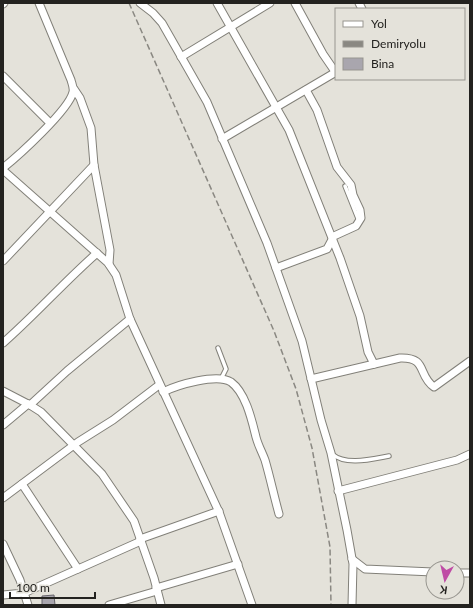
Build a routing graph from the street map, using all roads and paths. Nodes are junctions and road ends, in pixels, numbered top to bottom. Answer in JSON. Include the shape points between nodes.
{"nodes":[{"id":1,"x":39,"y":3,"type":"edge"},
{"id":2,"x":140,"y":3,"type":"edge"},
{"id":3,"x":218,"y":3,"type":"edge"},
{"id":4,"x":270,"y":3,"type":"edge"},
{"id":5,"x":296,"y":3,"type":"edge"},
{"id":6,"x":232,"y":28,"type":"junction"},
{"id":7,"x":181,"y":57,"type":"junction"},
{"id":8,"x":335,"y":71,"type":"edge"},
{"id":9,"x":335,"y":73,"type":"edge"},
{"id":10,"x":3,"y":76,"type":"edge"},
{"id":11,"x":74,"y":89,"type":"junction"},
{"id":12,"x":306,"y":90,"type":"junction"},
{"id":13,"x":275,"y":109,"type":"junction"},
{"id":14,"x":50,"y":123,"type":"junction"},
{"id":15,"x":222,"y":139,"type":"junction"},
{"id":16,"x":94,"y":166,"type":"junction"},
{"id":17,"x":3,"y":169,"type":"edge"},
{"id":18,"x":345,"y":186,"type":"dead end"},
{"id":19,"x":50,"y":212,"type":"junction"},
{"id":20,"x":359,"y":222,"type":"junction"},
{"id":21,"x":331,"y":238,"type":"junction"},
{"id":22,"x":97,"y":253,"type":"junction"},
{"id":23,"x":3,"y":261,"type":"edge"},
{"id":24,"x":109,"y":264,"type":"junction"},
{"id":25,"x":276,"y":268,"type":"junction"},
{"id":26,"x":130,"y":319,"type":"junction"},
{"id":27,"x":3,"y":343,"type":"edge"},
{"id":28,"x":218,"y":348,"type":"dead end"},
{"id":29,"x":470,"y":361,"type":"edge"},
{"id":30,"x":374,"y":364,"type":"junction"},
{"id":31,"x":221,"y":379,"type":"junction"},
{"id":32,"x":311,"y":379,"type":"junction"},
{"id":33,"x":159,"y":384,"type":"junction"},
{"id":34,"x":3,"y":391,"type":"edge"},
{"id":35,"x":163,"y":392,"type":"junction"},
{"id":36,"x":29,"y":404,"type":"junction"},
{"id":37,"x":3,"y":425,"type":"edge"},
{"id":38,"x":75,"y":446,"type":"junction"},
{"id":39,"x":331,"y":453,"type":"junction"},
{"id":40,"x":470,"y":454,"type":"edge"},
{"id":41,"x":389,"y":456,"type":"dead end"},
{"id":42,"x":22,"y":484,"type":"junction"},
{"id":43,"x":338,"y":492,"type":"junction"},
{"id":44,"x":3,"y":498,"type":"edge"},
{"id":45,"x":219,"y":511,"type":"junction"},
{"id":46,"x":279,"y":514,"type":"dead end"},
{"id":47,"x":140,"y":540,"type":"junction"},
{"id":48,"x":3,"y":544,"type":"edge"},
{"id":49,"x":352,"y":559,"type":"junction"},
{"id":50,"x":238,"y":564,"type":"junction"},
{"id":51,"x":78,"y":569,"type":"junction"},
{"id":52,"x":425,"y":572,"type":"edge"},
{"id":53,"x":157,"y":590,"type":"junction"},
{"id":54,"x":24,"y":593,"type":"junction"},
{"id":55,"x":3,"y":595,"type":"edge"},
{"id":56,"x":28,"y":605,"type":"edge"},
{"id":57,"x":109,"y":605,"type":"edge"},
{"id":58,"x":161,"y":605,"type":"edge"},
{"id":59,"x":252,"y":605,"type":"edge"},
{"id":60,"x":352,"y":605,"type":"edge"}],
"edges":[{"from":1,"to":11,"type":"street"},
{"from":2,"to":7,"type":"street","via":[[162,23]]},
{"from":3,"to":6,"type":"street"},
{"from":4,"to":6,"type":"street"},
{"from":5,"to":8,"type":"street","via":[[323,54]]},
{"from":6,"to":7,"type":"street"},
{"from":6,"to":13,"type":"street"},
{"from":7,"to":15,"type":"street","via":[[207,102]]},
{"from":9,"to":12,"type":"street"},
{"from":10,"to":14,"type":"street"},
{"from":11,"to":14,"type":"street","via":[[70,99]]},
{"from":11,"to":16,"type":"street","via":[[91,128]]},
{"from":12,"to":13,"type":"street"},
{"from":12,"to":20,"type":"street","via":[[317,110],[337,167],[351,185],[361,215]]},
{"from":13,"to":15,"type":"street"},
{"from":13,"to":21,"type":"street","via":[[290,135]]},
{"from":14,"to":17,"type":"street"},
{"from":15,"to":25,"type":"street"},
{"from":16,"to":19,"type":"street"},
{"from":16,"to":24,"type":"street","via":[[110,250]]},
{"from":17,"to":19,"type":"street"},
{"from":18,"to":20,"type":"lane"},
{"from":19,"to":22,"type":"street"},
{"from":19,"to":23,"type":"street"},
{"from":20,"to":21,"type":"street"},
{"from":21,"to":25,"type":"street","via":[[327,249]]},
{"from":21,"to":30,"type":"street","via":[[360,316],[368,352]]},
{"from":22,"to":24,"type":"street"},
{"from":22,"to":27,"type":"street"},
{"from":24,"to":26,"type":"street","via":[[116,275]]},
{"from":25,"to":32,"type":"street","via":[[302,341]]},
{"from":26,"to":33,"type":"street"},
{"from":26,"to":36,"type":"street"},
{"from":28,"to":31,"type":"lane","via":[[226,370]]},
{"from":29,"to":30,"type":"street","via":[[434,387],[414,359],[400,358]]},
{"from":30,"to":32,"type":"street"},
{"from":31,"to":35,"type":"street","via":[[204,380]]},
{"from":31,"to":46,"type":"street","via":[[235,387],[253,419]]},
{"from":32,"to":39,"type":"street"},
{"from":33,"to":35,"type":"street"},
{"from":33,"to":38,"type":"street"},
{"from":34,"to":36,"type":"street"},
{"from":35,"to":45,"type":"street"},
{"from":36,"to":37,"type":"street"},
{"from":36,"to":38,"type":"street"},
{"from":38,"to":42,"type":"street"},
{"from":38,"to":47,"type":"street","via":[[102,474],[134,521]]},
{"from":39,"to":41,"type":"lane","via":[[344,460]]},
{"from":39,"to":43,"type":"street"},
{"from":40,"to":43,"type":"street","via":[[457,460]]},
{"from":42,"to":44,"type":"street"},
{"from":42,"to":51,"type":"street"},
{"from":43,"to":49,"type":"street"},
{"from":45,"to":47,"type":"street"},
{"from":45,"to":50,"type":"street"},
{"from":47,"to":51,"type":"street"},
{"from":47,"to":53,"type":"street"},
{"from":48,"to":54,"type":"street"},
{"from":49,"to":52,"type":"street","via":[[365,568]]},
{"from":49,"to":60,"type":"street"},
{"from":50,"to":53,"type":"street"},
{"from":50,"to":59,"type":"street"},
{"from":51,"to":54,"type":"street"},
{"from":53,"to":57,"type":"street"},
{"from":53,"to":58,"type":"street"},
{"from":54,"to":55,"type":"street"},
{"from":54,"to":56,"type":"street"}]}
